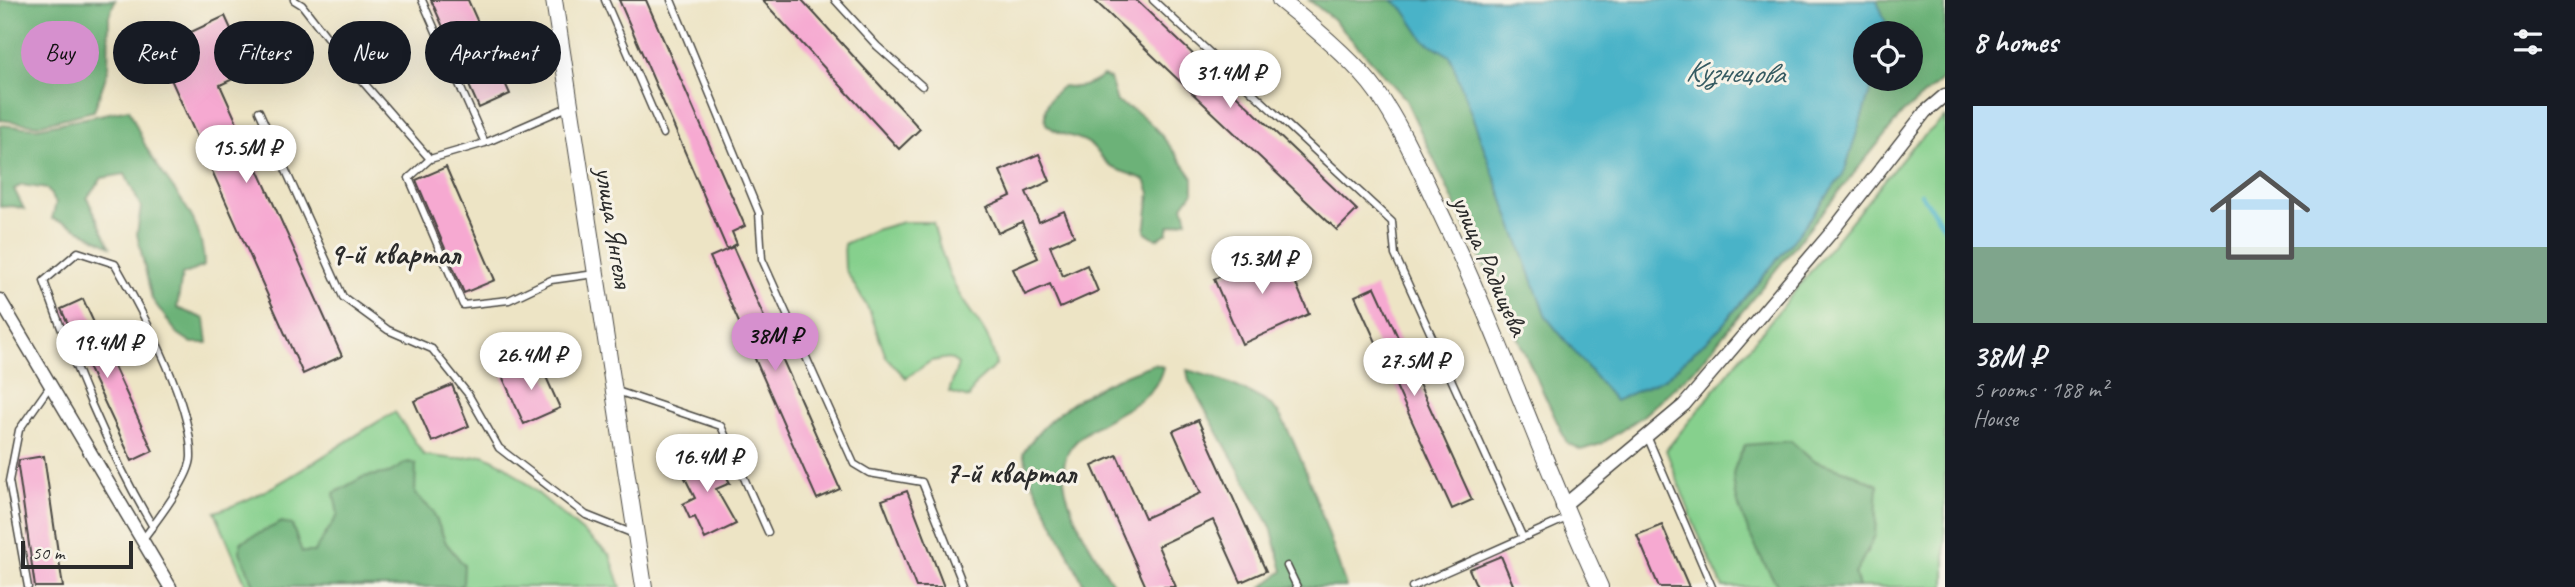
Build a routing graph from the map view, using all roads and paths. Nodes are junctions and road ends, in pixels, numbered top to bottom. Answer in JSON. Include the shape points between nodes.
{"nodes":[{"id":1,"x":294,"y":0,"type":"edge"},
{"id":2,"x":422,"y":0,"type":"edge"},
{"id":3,"x":554,"y":0,"type":"edge"},
{"id":4,"x":606,"y":0,"type":"edge"},
{"id":5,"x":671,"y":0,"type":"edge"},
{"id":6,"x":835,"y":0,"type":"edge"},
{"id":7,"x":1153,"y":0,"type":"edge"},
{"id":8,"x":1280,"y":0,"type":"edge"},
{"id":9,"x":301,"y":2,"type":"edge"},
{"id":10,"x":922,"y":86,"type":"dead end"},
{"id":11,"x":1945,"y":94,"type":"edge"},
{"id":12,"x":570,"y":106,"type":"junction"},
{"id":13,"x":260,"y":111,"type":"dead end"},
{"id":14,"x":663,"y":134,"type":"dead end"},
{"id":15,"x":485,"y":144,"type":"junction"},
{"id":16,"x":430,"y":159,"type":"junction"},
{"id":17,"x":596,"y":274,"type":"junction"},
{"id":18,"x":0,"y":300,"type":"edge"},
{"id":19,"x":51,"y":385,"type":"junction"},
{"id":20,"x":612,"y":389,"type":"junction"},
{"id":21,"x":1647,"y":436,"type":"junction"},
{"id":22,"x":1565,"y":513,"type":"junction"},
{"id":23,"x":153,"y":527,"type":"junction"},
{"id":24,"x":768,"y":532,"type":"dead end"},
{"id":25,"x":634,"y":534,"type":"junction"},
{"id":26,"x":1523,"y":538,"type":"junction"},
{"id":27,"x":143,"y":540,"type":"junction"},
{"id":28,"x":1287,"y":566,"type":"dead end"},
{"id":29,"x":28,"y":587,"type":"edge"},
{"id":30,"x":170,"y":587,"type":"edge"},
{"id":31,"x":644,"y":587,"type":"edge"},
{"id":32,"x":964,"y":587,"type":"edge"},
{"id":33,"x":1297,"y":587,"type":"edge"},
{"id":34,"x":1412,"y":587,"type":"edge"},
{"id":35,"x":1600,"y":587,"type":"edge"},
{"id":36,"x":1712,"y":587,"type":"edge"}],
"edges":[{"from":1,"to":9,"type":"lane"},
{"from":2,"to":15,"type":"lane"},
{"from":3,"to":12,"type":"street","name":"улица Янгеля"},
{"from":4,"to":14,"type":"lane"},
{"from":5,"to":32,"type":"lane","via":[[759,214],[762,259],[854,464],[869,473],[922,482]]},
{"from":6,"to":10,"type":"lane"},
{"from":7,"to":26,"type":"lane","via":[[1392,222],[1395,256]]},
{"from":8,"to":22,"type":"street","name":"улица Радищева","via":[[1375,89],[1395,121],[1482,303]]},
{"from":9,"to":16,"type":"lane"},
{"from":11,"to":21,"type":"street","via":[[1924,112],[1830,234],[1684,405]]},
{"from":12,"to":15,"type":"lane"},
{"from":12,"to":17,"type":"street","name":"улица Янгеля"},
{"from":13,"to":25,"type":"lane","via":[[343,297],[388,330],[432,349],[468,394],[499,448],[586,515]]},
{"from":15,"to":16,"type":"lane"},
{"from":16,"to":17,"type":"lane","via":[[409,178],[463,305],[509,300],[551,280]]},
{"from":17,"to":20,"type":"street","name":"улица Янгеля"},
{"from":18,"to":19,"type":"street"},
{"from":19,"to":27,"type":"street"},
{"from":19,"to":29,"type":"lane","via":[[19,430],[9,481]]},
{"from":20,"to":24,"type":"lane","via":[[721,426]]},
{"from":20,"to":25,"type":"street","name":"улица Янгеля"},
{"from":21,"to":22,"type":"street"},
{"from":21,"to":36,"type":"lane"},
{"from":22,"to":26,"type":"lane"},
{"from":22,"to":35,"type":"street","name":"улица Радищева"},
{"from":23,"to":23,"type":"lane","via":[[168,508],[192,459],[181,404],[116,264],[78,252],[44,281],[79,377],[129,487]]},
{"from":23,"to":27,"type":"lane"},
{"from":25,"to":31,"type":"street","name":"улица Янгеля"},
{"from":26,"to":34,"type":"lane"},
{"from":27,"to":30,"type":"street"},
{"from":28,"to":33,"type":"lane"}]}
